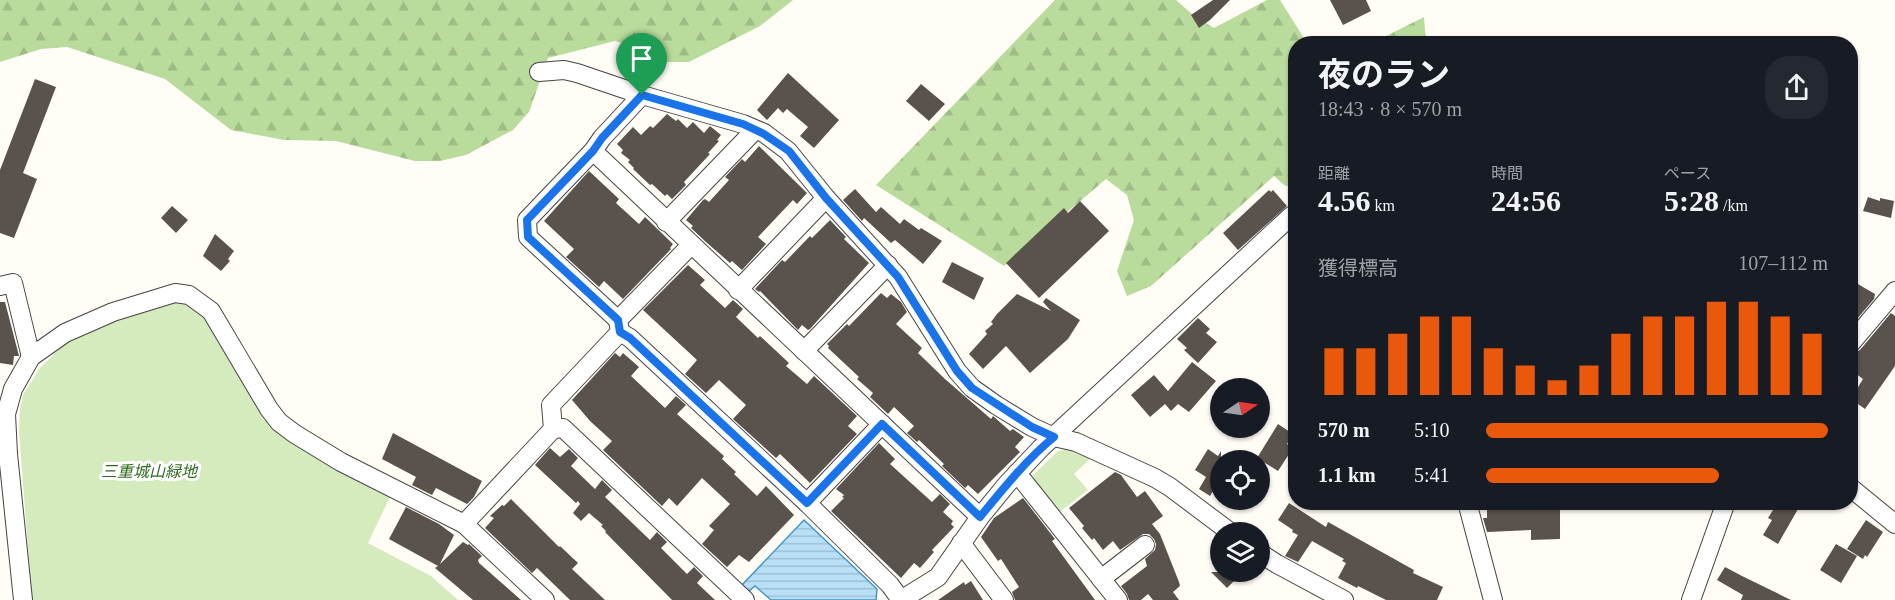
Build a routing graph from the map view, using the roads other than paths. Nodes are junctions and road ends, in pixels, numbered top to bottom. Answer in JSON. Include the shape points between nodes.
{"nodes":[{"id":1,"x":539,"y":72,"type":"dead end"},
{"id":2,"x":642,"y":95,"type":"junction"},
{"id":3,"x":755,"y":130,"type":"junction"},
{"id":4,"x":593,"y":151,"type":"junction"},
{"id":5,"x":826,"y":198,"type":"junction"},
{"id":6,"x":1288,"y":219,"type":"edge"},
{"id":7,"x":666,"y":222,"type":"junction"},
{"id":8,"x":691,"y":245,"type":"junction"},
{"id":9,"x":888,"y":265,"type":"junction"},
{"id":10,"x":0,"y":286,"type":"edge"},
{"id":11,"x":738,"y":290,"type":"junction"},
{"id":12,"x":1895,"y":291,"type":"edge"},
{"id":13,"x":619,"y":326,"type":"junction"},
{"id":14,"x":1858,"y":335,"type":"edge"},
{"id":15,"x":804,"y":351,"type":"junction"},
{"id":16,"x":31,"y":357,"type":"junction"},
{"id":17,"x":3,"y":414,"type":"edge"},
{"id":18,"x":882,"y":424,"type":"junction"},
{"id":19,"x":553,"y":429,"type":"junction"},
{"id":20,"x":1054,"y":437,"type":"junction"},
{"id":21,"x":1017,"y":473,"type":"junction"},
{"id":22,"x":1858,"y":494,"type":"edge"},
{"id":23,"x":807,"y":503,"type":"junction"},
{"id":24,"x":1469,"y":510,"type":"edge"},
{"id":25,"x":1723,"y":510,"type":"edge"},
{"id":26,"x":980,"y":517,"type":"junction"},
{"id":27,"x":1217,"y":522,"type":"edge"},
{"id":28,"x":464,"y":524,"type":"junction"},
{"id":29,"x":1895,"y":524,"type":"edge"},
{"id":30,"x":8,"y":532,"type":"edge"},
{"id":31,"x":961,"y":543,"type":"junction"},
{"id":32,"x":1145,"y":544,"type":"dead end"},
{"id":33,"x":1270,"y":560,"type":"edge"},
{"id":34,"x":1101,"y":579,"type":"junction"},
{"id":35,"x":23,"y":600,"type":"edge"},
{"id":36,"x":545,"y":600,"type":"edge"},
{"id":37,"x":745,"y":600,"type":"edge"},
{"id":38,"x":901,"y":600,"type":"edge"},
{"id":39,"x":1004,"y":600,"type":"edge"},
{"id":40,"x":1118,"y":600,"type":"edge"},
{"id":41,"x":1344,"y":600,"type":"edge"},
{"id":42,"x":1493,"y":600,"type":"edge"},
{"id":43,"x":1691,"y":600,"type":"edge"}],
"edges":[{"from":1,"to":2,"type":"street","via":[[564,70]]},
{"from":2,"to":3,"type":"street"},
{"from":2,"to":4,"type":"street"},
{"from":3,"to":5,"type":"street","via":[[789,151]]},
{"from":3,"to":7,"type":"street"},
{"from":4,"to":7,"type":"street"},
{"from":4,"to":13,"type":"street","via":[[527,220],[528,237]]},
{"from":5,"to":9,"type":"street"},
{"from":5,"to":11,"type":"street"},
{"from":6,"to":20,"type":"street"},
{"from":7,"to":8,"type":"street"},
{"from":8,"to":11,"type":"street"},
{"from":8,"to":13,"type":"street"},
{"from":9,"to":15,"type":"street"},
{"from":9,"to":20,"type":"street","via":[[972,388]]},
{"from":10,"to":16,"type":"street","via":[[13,283]]},
{"from":11,"to":15,"type":"street"},
{"from":12,"to":14,"type":"street"},
{"from":13,"to":19,"type":"street","via":[[551,405]]},
{"from":13,"to":23,"type":"street"},
{"from":15,"to":18,"type":"street"},
{"from":16,"to":17,"type":"street"},
{"from":16,"to":28,"type":"street","via":[[65,333],[113,312],[175,293],[189,295],[211,311],[279,422],[341,462]]},
{"from":17,"to":30,"type":"street","via":[[8,454]]},
{"from":18,"to":23,"type":"street"},
{"from":18,"to":26,"type":"street"},
{"from":19,"to":28,"type":"street"},
{"from":19,"to":37,"type":"street","via":[[563,428]]},
{"from":20,"to":21,"type":"street"},
{"from":20,"to":27,"type":"street","via":[[1076,442],[1155,478]]},
{"from":21,"to":26,"type":"street"},
{"from":21,"to":34,"type":"street"},
{"from":22,"to":29,"type":"street"},
{"from":23,"to":38,"type":"street"},
{"from":24,"to":42,"type":"street"},
{"from":25,"to":43,"type":"street"},
{"from":26,"to":31,"type":"street"},
{"from":28,"to":36,"type":"street"},
{"from":30,"to":35,"type":"street"},
{"from":31,"to":38,"type":"street","via":[[938,577]]},
{"from":31,"to":39,"type":"street"},
{"from":32,"to":34,"type":"street"},
{"from":33,"to":41,"type":"street"},
{"from":34,"to":40,"type":"street"}]}
